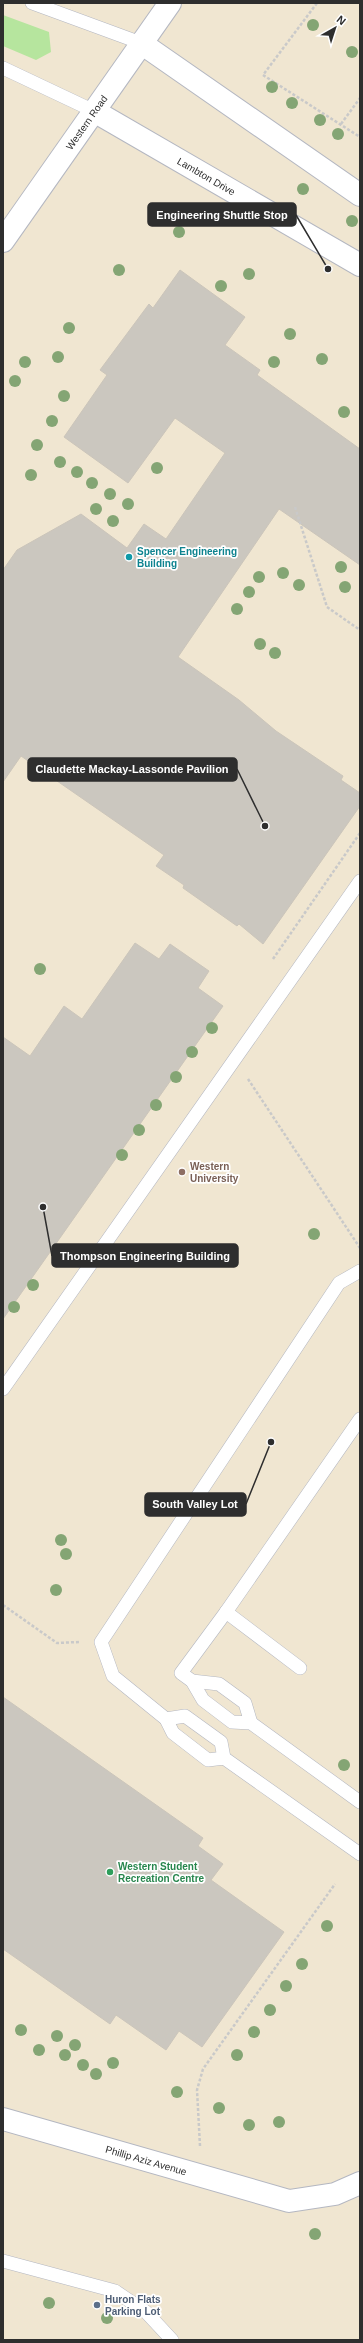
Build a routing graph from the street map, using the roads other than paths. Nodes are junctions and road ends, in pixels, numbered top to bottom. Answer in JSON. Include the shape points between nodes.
{"nodes":[{"id":1,"x":32,"y":3,"type":"edge"},
{"id":2,"x":170,"y":3,"type":"edge"},
{"id":3,"x":141,"y":43,"type":"junction"},
{"id":4,"x":3,"y":68,"type":"edge"},
{"id":5,"x":94,"y":111,"type":"junction"},
{"id":6,"x":360,"y":195,"type":"edge"},
{"id":7,"x":3,"y":241,"type":"edge"},
{"id":8,"x":360,"y":265,"type":"edge"},
{"id":9,"x":360,"y":880,"type":"edge"},
{"id":10,"x":360,"y":1271,"type":"edge"},
{"id":11,"x":3,"y":1389,"type":"edge"},
{"id":12,"x":360,"y":1419,"type":"edge"},
{"id":13,"x":226,"y":1612,"type":"junction"},
{"id":14,"x":300,"y":1668,"type":"dead end"},
{"id":15,"x":192,"y":1681,"type":"junction"},
{"id":16,"x":166,"y":1719,"type":"junction"},
{"id":17,"x":251,"y":1723,"type":"junction"},
{"id":18,"x":224,"y":1758,"type":"junction"},
{"id":19,"x":360,"y":1802,"type":"edge"},
{"id":20,"x":360,"y":1854,"type":"edge"},
{"id":21,"x":3,"y":2119,"type":"edge"},
{"id":22,"x":360,"y":2183,"type":"edge"},
{"id":23,"x":3,"y":2261,"type":"edge"},
{"id":24,"x":172,"y":2340,"type":"edge"}],
"edges":[{"from":1,"to":3,"type":"lane"},
{"from":2,"to":3,"type":"street","name":"Western Road"},
{"from":3,"to":5,"type":"street","name":"Western Road"},
{"from":3,"to":6,"type":"street"},
{"from":4,"to":5,"type":"lane"},
{"from":5,"to":7,"type":"street","name":"Western Road"},
{"from":5,"to":8,"type":"street","name":"Lambton Drive"},
{"from":9,"to":11,"type":"lane"},
{"from":10,"to":16,"type":"lane","via":[[339,1283],[101,1642],[113,1676]]},
{"from":12,"to":13,"type":"lane"},
{"from":13,"to":14,"type":"lane"},
{"from":13,"to":15,"type":"lane","via":[[181,1673]]},
{"from":15,"to":17,"type":"lane","via":[[203,1700],[232,1722]]},
{"from":15,"to":17,"type":"lane","via":[[219,1684],[245,1703]]},
{"from":16,"to":18,"type":"lane","via":[[173,1733],[208,1760]]},
{"from":16,"to":18,"type":"lane","via":[[184,1716],[191,1720],[221,1742]]},
{"from":17,"to":19,"type":"lane"},
{"from":18,"to":20,"type":"lane"},
{"from":21,"to":22,"type":"street","name":"Phillip Aziz Avenue","via":[[289,2201],[335,2194]]},
{"from":23,"to":24,"type":"lane","via":[[114,2291],[146,2312]]}]}
